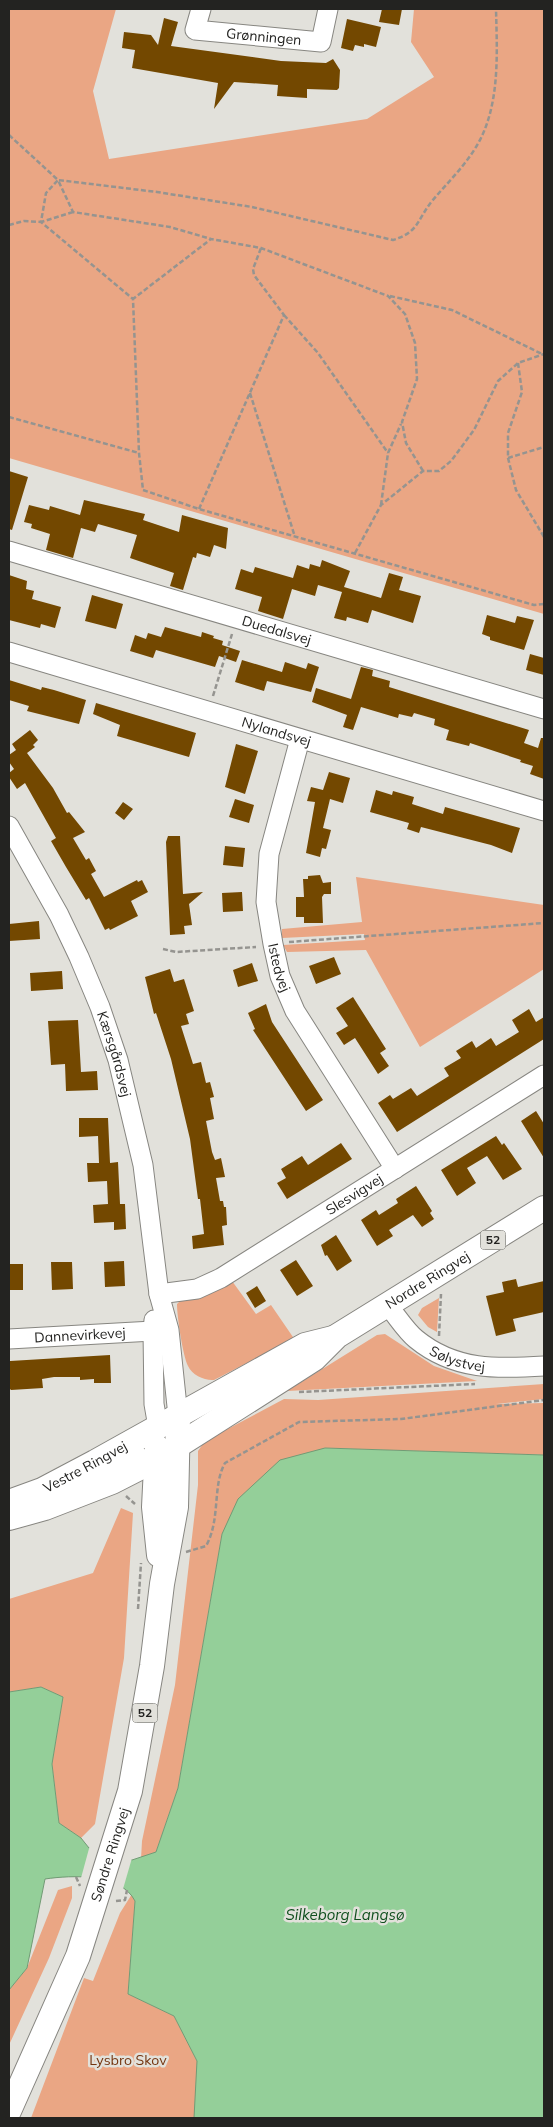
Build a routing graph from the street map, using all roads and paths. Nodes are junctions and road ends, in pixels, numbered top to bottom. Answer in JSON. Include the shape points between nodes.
{"nodes":[{"id":1,"x":201,"y":9,"type":"edge"},
{"id":2,"x":328,"y":9,"type":"edge"},
{"id":3,"x":496,"y":9,"type":"edge"},
{"id":4,"x":9,"y":135,"type":"edge"},
{"id":5,"x":58,"y":180,"type":"junction"},
{"id":6,"x":74,"y":212,"type":"junction"},
{"id":7,"x":41,"y":222,"type":"junction"},
{"id":8,"x":9,"y":226,"type":"edge"},
{"id":9,"x":211,"y":239,"type":"junction"},
{"id":10,"x":261,"y":248,"type":"junction"},
{"id":11,"x":388,"y":296,"type":"junction"},
{"id":12,"x":133,"y":300,"type":"junction"},
{"id":13,"x":284,"y":315,"type":"junction"},
{"id":14,"x":543,"y":354,"type":"edge"},
{"id":15,"x":518,"y":363,"type":"junction"},
{"id":16,"x":250,"y":392,"type":"junction"},
{"id":17,"x":9,"y":417,"type":"edge"},
{"id":18,"x":402,"y":422,"type":"junction"},
{"id":19,"x":544,"y":447,"type":"edge"},
{"id":20,"x":139,"y":453,"type":"junction"},
{"id":21,"x":388,"y":453,"type":"junction"},
{"id":22,"x":508,"y":458,"type":"junction"},
{"id":23,"x":423,"y":472,"type":"junction"},
{"id":24,"x":381,"y":505,"type":"junction"},
{"id":25,"x":199,"y":509,"type":"junction"},
{"id":26,"x":295,"y":537,"type":"junction"},
{"id":27,"x":544,"y":537,"type":"edge"},
{"id":28,"x":9,"y":551,"type":"edge"},
{"id":29,"x":354,"y":554,"type":"junction"},
{"id":30,"x":544,"y":604,"type":"edge"},
{"id":31,"x":236,"y":618,"type":"junction"},
{"id":32,"x":9,"y":652,"type":"edge"},
{"id":33,"x":544,"y":709,"type":"edge"},
{"id":34,"x":208,"y":712,"type":"junction"},
{"id":35,"x":300,"y":738,"type":"junction"},
{"id":36,"x":544,"y":811,"type":"edge"},
{"id":37,"x":10,"y":832,"type":"edge"},
{"id":38,"x":544,"y":923,"type":"edge"},
{"id":39,"x":272,"y":944,"type":"junction"},
{"id":40,"x":163,"y":949,"type":"dead end"},
{"id":41,"x":544,"y":1076,"type":"edge"},
{"id":42,"x":395,"y":1169,"type":"junction"},
{"id":43,"x":544,"y":1208,"type":"edge"},
{"id":44,"x":442,"y":1273,"type":"junction"},
{"id":45,"x":159,"y":1294,"type":"junction"},
{"id":46,"x":388,"y":1306,"type":"junction"},
{"id":47,"x":153,"y":1331,"type":"junction"},
{"id":48,"x":337,"y":1336,"type":"junction"},
{"id":49,"x":9,"y":1339,"type":"edge"},
{"id":50,"x":438,"y":1352,"type":"junction"},
{"id":51,"x":544,"y":1366,"type":"edge"},
{"id":52,"x":477,"y":1384,"type":"dead end"},
{"id":53,"x":272,"y":1386,"type":"junction"},
{"id":54,"x":544,"y":1400,"type":"edge"},
{"id":55,"x":168,"y":1437,"type":"junction"},
{"id":56,"x":14,"y":1511,"type":"edge"},
{"id":57,"x":184,"y":1553,"type":"dead end"},
{"id":58,"x":141,"y":1560,"type":"dead end"},
{"id":59,"x":138,"y":1617,"type":"dead end"},
{"id":60,"x":76,"y":1877,"type":"dead end"},
{"id":61,"x":78,"y":1885,"type":"dead end"},
{"id":62,"x":127,"y":1890,"type":"dead end"},
{"id":63,"x":106,"y":1900,"type":"junction"},
{"id":64,"x":9,"y":2111,"type":"edge"}],
"edges":[{"from":1,"to":2,"type":"street","name":"Grønningen","via":[[195,30],[321,42]]},
{"from":3,"to":5,"type":"path","via":[[497,71],[482,137],[407,236],[393,240],[252,207]]},
{"from":4,"to":5,"type":"path"},
{"from":5,"to":6,"type":"path"},
{"from":5,"to":7,"type":"path","via":[[46,193]]},
{"from":6,"to":7,"type":"path"},
{"from":6,"to":9,"type":"path","via":[[170,227]]},
{"from":7,"to":8,"type":"path","via":[[24,221]]},
{"from":7,"to":12,"type":"path"},
{"from":9,"to":10,"type":"path"},
{"from":9,"to":12,"type":"path"},
{"from":10,"to":11,"type":"path"},
{"from":10,"to":13,"type":"path","via":[[254,275]]},
{"from":11,"to":14,"type":"path","via":[[452,310]]},
{"from":11,"to":18,"type":"path","via":[[405,314],[415,343],[417,379]]},
{"from":12,"to":20,"type":"path"},
{"from":13,"to":16,"type":"path"},
{"from":13,"to":21,"type":"path","via":[[318,353]]},
{"from":14,"to":15,"type":"path"},
{"from":15,"to":22,"type":"path","via":[[522,392],[508,433]]},
{"from":15,"to":23,"type":"path","via":[[498,381],[474,430],[451,461],[438,471]]},
{"from":16,"to":25,"type":"path"},
{"from":16,"to":26,"type":"path"},
{"from":17,"to":20,"type":"path"},
{"from":18,"to":21,"type":"path"},
{"from":18,"to":23,"type":"path","via":[[406,443]]},
{"from":19,"to":22,"type":"path"},
{"from":20,"to":25,"type":"path","via":[[143,490]]},
{"from":21,"to":24,"type":"path"},
{"from":22,"to":27,"type":"path","via":[[516,490]]},
{"from":23,"to":24,"type":"path"},
{"from":24,"to":29,"type":"path"},
{"from":25,"to":26,"type":"path"},
{"from":26,"to":29,"type":"path"},
{"from":28,"to":31,"type":"street","name":"Duedalsvej"},
{"from":29,"to":30,"type":"path","via":[[534,605]]},
{"from":31,"to":33,"type":"street","name":"Duedalsvej"},
{"from":31,"to":34,"type":"path"},
{"from":32,"to":34,"type":"street","name":"Nylandsvej"},
{"from":34,"to":35,"type":"street","name":"Nylandsvej"},
{"from":35,"to":36,"type":"street","name":"Nylandsvej"},
{"from":35,"to":39,"type":"street","name":"Istedvej","via":[[269,854],[266,902]]},
{"from":37,"to":45,"type":"street","name":"Kærsgårdsvej","via":[[43,885],[75,949],[118,1060],[143,1165]]},
{"from":38,"to":39,"type":"path"},
{"from":39,"to":40,"type":"path","via":[[176,952]]},
{"from":39,"to":42,"type":"street","name":"Istedvej","via":[[280,976],[295,1011]]},
{"from":41,"to":42,"type":"street","name":"Slesvigvej"},
{"from":42,"to":45,"type":"street","name":"Slesvigvej","via":[[221,1278],[197,1289]]},
{"from":43,"to":44,"type":"main road","name":"Nordre Ringvej","number":"52"},
{"from":44,"to":46,"type":"main road","name":"Nordre Ringvej","number":"52"},
{"from":44,"to":50,"type":"path"},
{"from":45,"to":47,"type":"street","name":"Kærsgårdsvej"},
{"from":45,"to":55,"type":"street","name":"Kærsgårdsvej","via":[[169,1330]]},
{"from":46,"to":48,"type":"main road","name":"Nordre Ringvej","number":"52"},
{"from":46,"to":50,"type":"street","name":"Sølystvej","via":[[415,1338]]},
{"from":47,"to":49,"type":"street","name":"Dannevirkevej"},
{"from":47,"to":55,"type":"street","name":"Kærsgårdsvej","via":[[154,1404]]},
{"from":48,"to":53,"type":"main road","name":"Nordre Ringvej","number":"52","via":[[314,1359]]},
{"from":48,"to":55,"type":"main road","name":"Nordre Ringvej","number":"52","via":[[305,1346]]},
{"from":50,"to":51,"type":"street","name":"Sølystvej","via":[[464,1363],[494,1369]]},
{"from":52,"to":53,"type":"path","via":[[286,1393]]},
{"from":53,"to":55,"type":"main road","name":"Nordre Ringvej","number":"52"},
{"from":54,"to":57,"type":"path","via":[[401,1419],[299,1422],[224,1463],[220,1470],[211,1536],[206,1546]]},
{"from":55,"to":56,"type":"main road","name":"Vestre Ringvej","via":[[42,1490]]},
{"from":55,"to":56,"type":"main road","name":"Vestre Ringvej","via":[[112,1482]]},
{"from":55,"to":63,"type":"main road","name":"Søndre Ringvej","number":"52","via":[[154,1507],[162,1584],[142,1729],[130,1791],[115,1839]]},
{"from":58,"to":59,"type":"path"},
{"from":60,"to":61,"type":"path"},
{"from":62,"to":63,"type":"path","via":[[125,1900]]},
{"from":63,"to":64,"type":"main road","name":"Søndre Ringvej","number":"52"}]}
